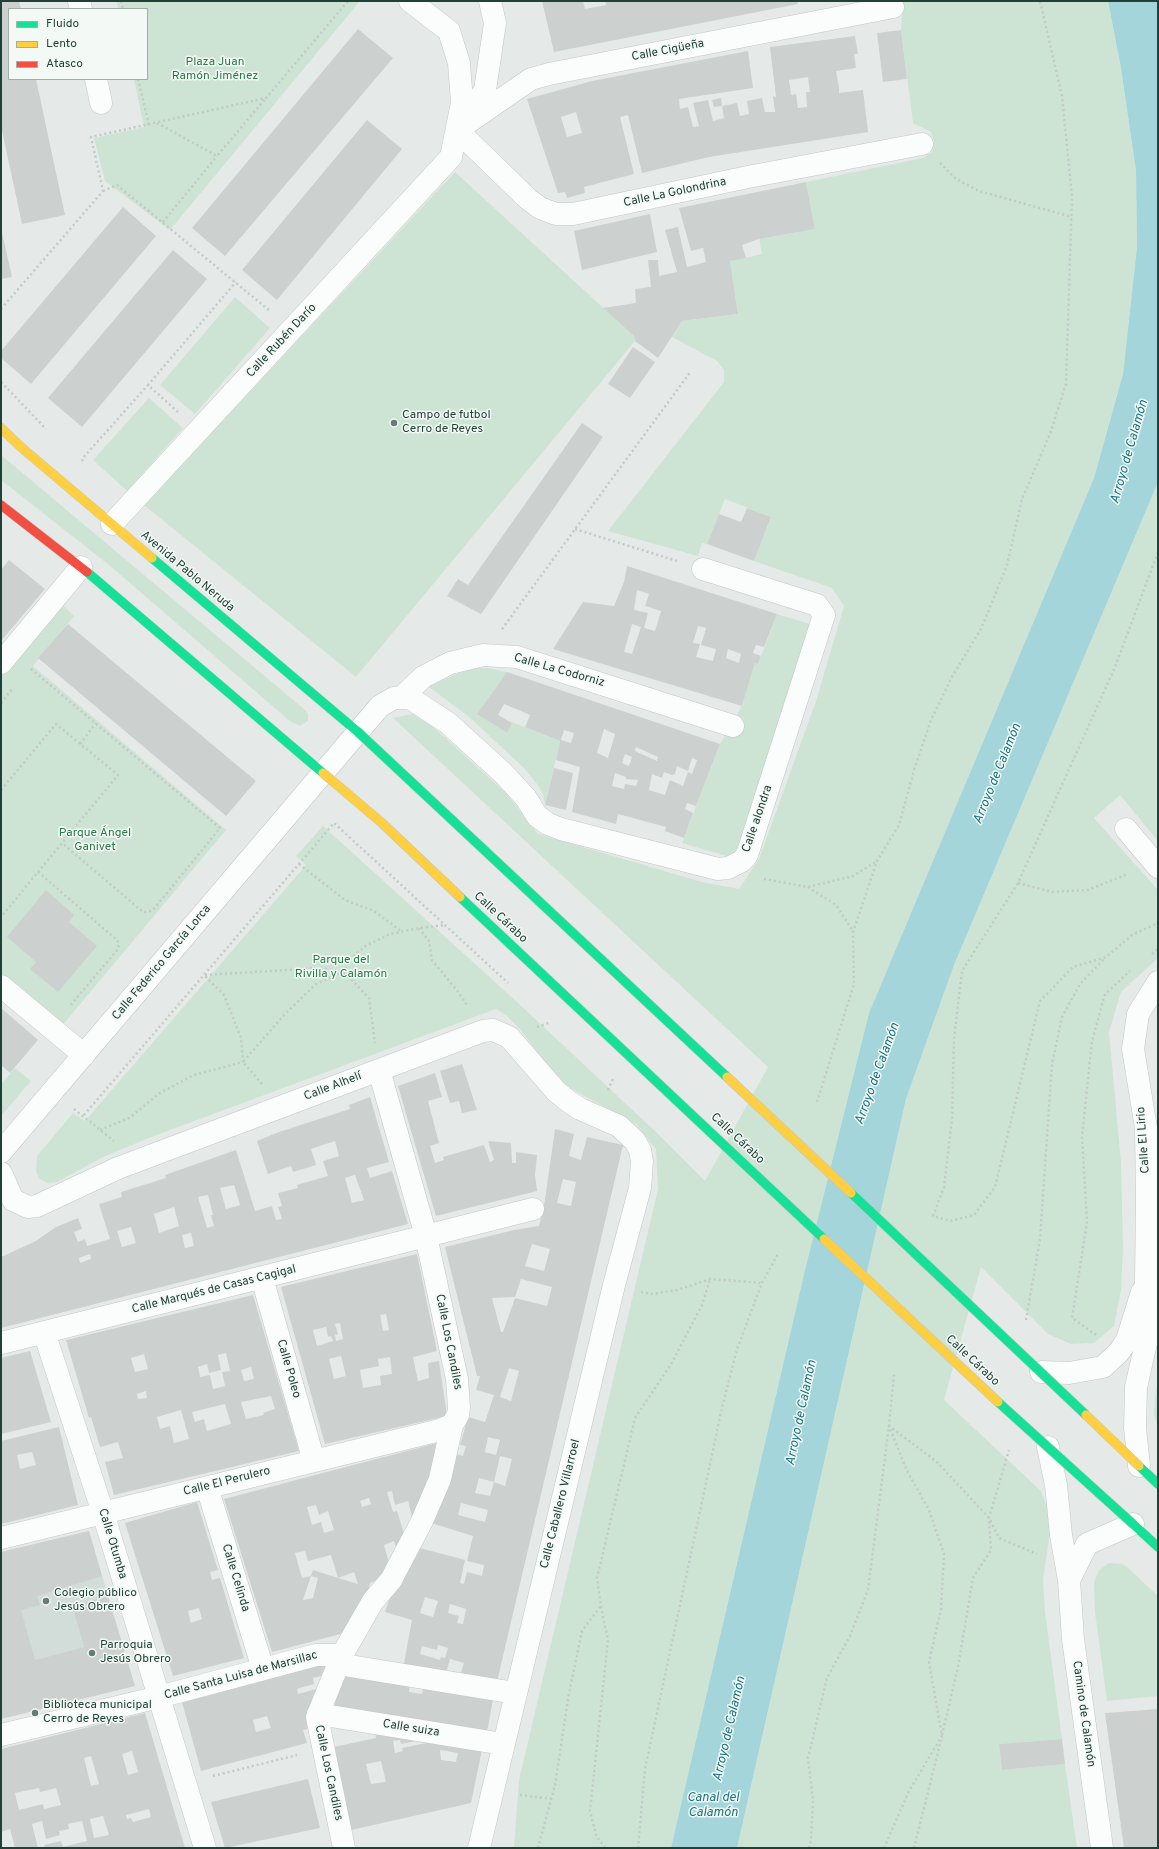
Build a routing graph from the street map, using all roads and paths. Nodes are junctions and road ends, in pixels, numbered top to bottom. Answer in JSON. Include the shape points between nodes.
{"nodes":[{"id":1,"x":348,"y":1,"type":"edge"},
{"id":2,"x":410,"y":1,"type":"edge"},
{"id":3,"x":490,"y":1,"type":"edge"},
{"id":4,"x":1040,"y":1,"type":"edge"},
{"id":5,"x":893,"y":6,"type":"dead end"},
{"id":6,"x":96,"y":80,"type":"edge"},
{"id":7,"x":138,"y":80,"type":"edge"},
{"id":8,"x":266,"y":98,"type":"junction"},
{"id":9,"x":101,"y":103,"type":"dead end"},
{"id":10,"x":156,"y":123,"type":"junction"},
{"id":11,"x":149,"y":125,"type":"junction"},
{"id":12,"x":457,"y":130,"type":"junction"},
{"id":13,"x":922,"y":144,"type":"joint"},
{"id":14,"x":217,"y":156,"type":"junction"},
{"id":15,"x":103,"y":191,"type":"junction"},
{"id":16,"x":1072,"y":217,"type":"junction"},
{"id":17,"x":163,"y":222,"type":"junction"},
{"id":18,"x":236,"y":282,"type":"junction"},
{"id":19,"x":1,"y":309,"type":"edge"},
{"id":20,"x":292,"y":329,"type":"junction"},
{"id":21,"x":691,"y":371,"type":"dead end"},
{"id":22,"x":1,"y":382,"type":"edge"},
{"id":23,"x":148,"y":385,"type":"junction"},
{"id":24,"x":1,"y":428,"type":"edge"},
{"id":25,"x":199,"y":430,"type":"junction"},
{"id":26,"x":49,"y":432,"type":"dead end"},
{"id":27,"x":76,"y":455,"type":"dead end"},
{"id":28,"x":82,"y":460,"type":"junction"},
{"id":29,"x":87,"y":464,"type":"dead end"},
{"id":30,"x":1,"y":505,"type":"edge"},
{"id":31,"x":112,"y":524,"type":"junction"},
{"id":32,"x":575,"y":529,"type":"junction"},
{"id":33,"x":1158,"y":552,"type":"edge"},
{"id":34,"x":81,"y":567,"type":"junction"},
{"id":35,"x":703,"y":569,"type":"joint"},
{"id":36,"x":483,"y":656,"type":"junction"},
{"id":37,"x":6,"y":658,"type":"edge"},
{"id":38,"x":402,"y":697,"type":"junction"},
{"id":39,"x":96,"y":723,"type":"junction"},
{"id":40,"x":733,"y":726,"type":"dead end"},
{"id":41,"x":358,"y":732,"type":"junction"},
{"id":42,"x":80,"y":744,"type":"junction"},
{"id":43,"x":323,"y":773,"type":"junction"},
{"id":44,"x":1,"y":790,"type":"edge"},
{"id":45,"x":1126,"y":829,"type":"dead end"},
{"id":46,"x":62,"y":843,"type":"junction"},
{"id":47,"x":877,"y":861,"type":"junction"},
{"id":48,"x":299,"y":864,"type":"junction"},
{"id":49,"x":1155,"y":864,"type":"edge"},
{"id":50,"x":736,"y":866,"type":"junction"},
{"id":51,"x":38,"y":872,"type":"junction"},
{"id":52,"x":1018,"y":883,"type":"junction"},
{"id":53,"x":808,"y":887,"type":"junction"},
{"id":54,"x":1,"y":917,"type":"edge"},
{"id":55,"x":1158,"y":923,"type":"edge"},
{"id":56,"x":445,"y":925,"type":"junction"},
{"id":57,"x":419,"y":928,"type":"junction"},
{"id":58,"x":402,"y":932,"type":"junction"},
{"id":59,"x":853,"y":932,"type":"junction"},
{"id":60,"x":1158,"y":950,"type":"edge"},
{"id":61,"x":1106,"y":957,"type":"junction"},
{"id":62,"x":1147,"y":958,"type":"dead end"},
{"id":63,"x":1136,"y":966,"type":"dead end"},
{"id":64,"x":344,"y":972,"type":"junction"},
{"id":65,"x":204,"y":975,"type":"junction"},
{"id":66,"x":1158,"y":982,"type":"edge"},
{"id":67,"x":510,"y":984,"type":"dead end"},
{"id":68,"x":1,"y":986,"type":"edge"},
{"id":69,"x":545,"y":1017,"type":"dead end"},
{"id":70,"x":51,"y":1028,"type":"junction"},
{"id":71,"x":557,"y":1028,"type":"dead end"},
{"id":72,"x":483,"y":1031,"type":"junction"},
{"id":73,"x":84,"y":1055,"type":"junction"},
{"id":74,"x":244,"y":1062,"type":"junction"},
{"id":75,"x":379,"y":1070,"type":"junction"},
{"id":76,"x":608,"y":1075,"type":"dead end"},
{"id":77,"x":614,"y":1080,"type":"dead end"},
{"id":78,"x":262,"y":1085,"type":"dead end"},
{"id":79,"x":817,"y":1102,"type":"dead end"},
{"id":80,"x":1152,"y":1128,"type":"edge"},
{"id":81,"x":100,"y":1130,"type":"junction"},
{"id":82,"x":116,"y":1143,"type":"dead end"},
{"id":83,"x":1,"y":1152,"type":"edge"},
{"id":84,"x":642,"y":1161,"type":"joint"},
{"id":85,"x":1,"y":1173,"type":"edge"},
{"id":86,"x":533,"y":1209,"type":"dead end"},
{"id":87,"x":426,"y":1236,"type":"junction"},
{"id":88,"x":779,"y":1252,"type":"dead end"},
{"id":89,"x":262,"y":1278,"type":"junction"},
{"id":90,"x":710,"y":1279,"type":"junction"},
{"id":91,"x":1146,"y":1281,"type":"junction"},
{"id":92,"x":762,"y":1283,"type":"junction"},
{"id":93,"x":614,"y":1285,"type":"junction"},
{"id":94,"x":44,"y":1332,"type":"junction"},
{"id":95,"x":1,"y":1343,"type":"edge"},
{"id":96,"x":1020,"y":1352,"type":"junction"},
{"id":97,"x":1119,"y":1352,"type":"junction"},
{"id":98,"x":1041,"y":1372,"type":"junction"},
{"id":99,"x":894,"y":1374,"type":"dead end"},
{"id":100,"x":1018,"y":1420,"type":"junction"},
{"id":101,"x":452,"y":1425,"type":"junction"},
{"id":102,"x":889,"y":1426,"type":"junction"},
{"id":103,"x":1048,"y":1447,"type":"junction"},
{"id":104,"x":314,"y":1460,"type":"junction"},
{"id":105,"x":1139,"y":1466,"type":"junction"},
{"id":106,"x":1158,"y":1484,"type":"edge"},
{"id":107,"x":207,"y":1487,"type":"junction"},
{"id":108,"x":103,"y":1513,"type":"junction"},
{"id":109,"x":989,"y":1518,"type":"junction"},
{"id":110,"x":1133,"y":1524,"type":"junction"},
{"id":111,"x":1,"y":1538,"type":"edge"},
{"id":112,"x":1158,"y":1547,"type":"edge"},
{"id":113,"x":1069,"y":1580,"type":"junction"},
{"id":114,"x":601,"y":1607,"type":"junction"},
{"id":115,"x":340,"y":1659,"type":"junction"},
{"id":116,"x":263,"y":1669,"type":"junction"},
{"id":117,"x":515,"y":1693,"type":"junction"},
{"id":118,"x":159,"y":1697,"type":"junction"},
{"id":119,"x":318,"y":1714,"type":"junction"},
{"id":120,"x":1,"y":1735,"type":"edge"},
{"id":121,"x":942,"y":1736,"type":"junction"},
{"id":122,"x":503,"y":1744,"type":"junction"},
{"id":123,"x":323,"y":1749,"type":"junction"},
{"id":124,"x":184,"y":1783,"type":"junction"},
{"id":125,"x":205,"y":1848,"type":"edge"},
{"id":126,"x":344,"y":1848,"type":"edge"},
{"id":127,"x":479,"y":1848,"type":"edge"},
{"id":128,"x":538,"y":1848,"type":"edge"},
{"id":129,"x":605,"y":1848,"type":"edge"},
{"id":130,"x":638,"y":1848,"type":"edge"},
{"id":131,"x":809,"y":1848,"type":"edge"},
{"id":132,"x":884,"y":1848,"type":"edge"},
{"id":133,"x":914,"y":1848,"type":"edge"},
{"id":134,"x":1102,"y":1848,"type":"edge"}],
"edges":[{"from":1,"to":8,"type":"path"},
{"from":2,"to":12,"type":"street","via":[[449,31],[459,63],[462,103]]},
{"from":3,"to":12,"type":"street","via":[[495,23],[485,90]]},
{"from":4,"to":16,"type":"path","via":[[1062,96]]},
{"from":5,"to":12,"type":"street","name":"Calle Cigüeña","via":[[531,79]]},
{"from":6,"to":9,"type":"street"},
{"from":7,"to":11,"type":"path"},
{"from":8,"to":10,"type":"path"},
{"from":8,"to":14,"type":"path"},
{"from":10,"to":11,"type":"path"},
{"from":10,"to":14,"type":"path"},
{"from":11,"to":15,"type":"path","via":[[91,137]]},
{"from":12,"to":13,"type":"street","name":"Calle La Golondrina","via":[[528,199],[540,208],[556,214],[573,214]]},
{"from":12,"to":20,"type":"street","name":"Calle Rubén Darío","via":[[451,157]]},
{"from":13,"to":16,"type":"path","via":[[932,142],[937,146],[940,163],[956,180],[979,191]]},
{"from":14,"to":17,"type":"path"},
{"from":15,"to":17,"type":"path","via":[[117,185]]},
{"from":15,"to":19,"type":"path"},
{"from":16,"to":47,"type":"path","via":[[1066,384],[1050,434],[1022,499],[1007,565],[991,606],[931,720],[898,825]]},
{"from":17,"to":18,"type":"path"},
{"from":18,"to":20,"type":"path"},
{"from":18,"to":23,"type":"path"},
{"from":20,"to":25,"type":"street","name":"Calle Rubén Darío"},
{"from":21,"to":32,"type":"path"},
{"from":22,"to":26,"type":"path"},
{"from":23,"to":25,"type":"path"},
{"from":23,"to":28,"type":"path"},
{"from":24,"to":31,"type":"main road","name":"Avenida Pablo Neruda"},
{"from":25,"to":31,"type":"street","name":"Calle Rubén Darío"},
{"from":27,"to":28,"type":"path"},
{"from":28,"to":29,"type":"path"},
{"from":30,"to":34,"type":"main road"},
{"from":31,"to":41,"type":"main road","name":"Avenida Pablo Neruda"},
{"from":32,"to":35,"type":"path"},
{"from":32,"to":36,"type":"path"},
{"from":33,"to":52,"type":"path","via":[[1115,667]]},
{"from":34,"to":37,"type":"street"},
{"from":34,"to":43,"type":"main road"},
{"from":35,"to":50,"type":"street","name":"Calle alondra","via":[[817,605],[824,614],[747,855]]},
{"from":36,"to":38,"type":"street","name":"Calle La Codorniz","via":[[450,663],[423,676]]},
{"from":36,"to":40,"type":"street","name":"Calle La Codorniz","via":[[517,657]]},
{"from":37,"to":39,"type":"path"},
{"from":38,"to":41,"type":"street","name":"Calle La Codorniz","via":[[386,701]]},
{"from":38,"to":50,"type":"street","name":"Calle alondra","via":[[410,698],[422,705],[477,748],[526,798],[537,816],[548,824],[718,869]]},
{"from":39,"to":42,"type":"path"},
{"from":39,"to":46,"type":"path","via":[[220,828],[153,910],[148,912],[143,912]]},
{"from":41,"to":43,"type":"street","name":"Calle Federico García Lorca"},
{"from":41,"to":96,"type":"main road","bridge":true},
{"from":42,"to":44,"type":"path","via":[[56,724]]},
{"from":42,"to":46,"type":"path","via":[[118,776]]},
{"from":43,"to":73,"type":"street","name":"Calle Federico García Lorca"},
{"from":43,"to":100,"type":"main road","name":"Calle Cárabo","bridge":true,"via":[[382,823]]},
{"from":45,"to":49,"type":"street"},
{"from":46,"to":51,"type":"path"},
{"from":47,"to":53,"type":"path","via":[[853,876]]},
{"from":47,"to":59,"type":"path"},
{"from":48,"to":56,"type":"path","via":[[334,823]]},
{"from":48,"to":58,"type":"path","via":[[345,900],[374,912]]},
{"from":48,"to":65,"type":"path"},
{"from":49,"to":52,"type":"path","via":[[1088,890],[1052,892]]},
{"from":50,"to":53,"type":"path","via":[[743,874]]},
{"from":51,"to":54,"type":"path"},
{"from":51,"to":70,"type":"path","via":[[119,944],[118,949]]},
{"from":52,"to":61,"type":"path","via":[[962,971],[954,1039],[952,1119],[944,1187],[933,1216],[950,1221],[974,1215],[995,1187],[1040,1001],[1073,967]]},
{"from":53,"to":59,"type":"path","via":[[836,905]]},
{"from":55,"to":61,"type":"path","via":[[1132,935]]},
{"from":56,"to":57,"type":"path"},
{"from":56,"to":67,"type":"path"},
{"from":57,"to":58,"type":"path"},
{"from":57,"to":72,"type":"path","via":[[429,941],[432,960],[459,993]]},
{"from":58,"to":64,"type":"path","via":[[390,934],[367,945],[349,960]]},
{"from":59,"to":79,"type":"path","via":[[854,984]]},
{"from":60,"to":62,"type":"path"},
{"from":61,"to":96,"type":"path","via":[[1080,984],[1062,1017],[1052,1064],[1040,1239]]},
{"from":63,"to":97,"type":"path","via":[[1105,994],[1092,1041],[1082,1137],[1087,1222],[1072,1318]]},
{"from":64,"to":65,"type":"path","via":[[321,968]]},
{"from":64,"to":74,"type":"path","via":[[316,984]]},
{"from":64,"to":75,"type":"path","via":[[369,998]]},
{"from":65,"to":74,"type":"path","via":[[224,995],[241,1038]]},
{"from":65,"to":81,"type":"path","via":[[84,1115]]},
{"from":66,"to":80,"type":"street","name":"Calle El Lirio","via":[[1138,1014],[1133,1049]]},
{"from":68,"to":70,"type":"street"},
{"from":69,"to":71,"type":"path"},
{"from":70,"to":73,"type":"street"},
{"from":72,"to":75,"type":"street","name":"Calle Alhelí"},
{"from":72,"to":84,"type":"street","name":"Calle Alhelí","via":[[494,1030],[509,1037],[556,1091],[568,1101],[627,1132],[640,1150]]},
{"from":73,"to":83,"type":"street","name":"Calle Federico García Lorca"},
{"from":74,"to":78,"type":"path"},
{"from":74,"to":81,"type":"path","via":[[194,1074],[160,1093],[129,1118]]},
{"from":75,"to":85,"type":"street","name":"Calle Alhelí","via":[[118,1168],[37,1206],[28,1207],[13,1200]]},
{"from":75,"to":87,"type":"street","name":"Calle Los Candiles"},
{"from":76,"to":77,"type":"path"},
{"from":80,"to":91,"type":"street","name":"Calle El Lirio"},
{"from":81,"to":82,"type":"path"},
{"from":84,"to":93,"type":"street","name":"Calle Caballero Villarroel","via":[[640,1188]]},
{"from":86,"to":87,"type":"street","name":"Calle Marqués de Casas Cagigal"},
{"from":87,"to":89,"type":"street","name":"Calle Marqués de Casas Cagigal"},
{"from":87,"to":101,"type":"street","name":"Calle Los Candiles","via":[[457,1379],[458,1415]]},
{"from":88,"to":92,"type":"path"},
{"from":89,"to":94,"type":"street","name":"Calle Marqués de Casas Cagigal"},
{"from":89,"to":104,"type":"street","name":"Calle Poleo"},
{"from":90,"to":92,"type":"path"},
{"from":90,"to":93,"type":"path","via":[[677,1290],[652,1294]]},
{"from":90,"to":114,"type":"path","via":[[702,1305],[671,1364],[634,1418],[597,1578]]},
{"from":91,"to":97,"type":"street","name":"Calle El Lirio","via":[[1127,1340]]},
{"from":91,"to":105,"type":"street","name":"Calle El Lirio","via":[[1149,1330],[1136,1387],[1135,1428]]},
{"from":92,"to":130,"type":"path","via":[[737,1349],[722,1408],[645,1769]]},
{"from":93,"to":117,"type":"street","name":"Calle Caballero Villarroel"},
{"from":94,"to":95,"type":"street","name":"Calle Marqués de Casas Cagigal"},
{"from":94,"to":108,"type":"street","name":"Calle Otumba"},
{"from":96,"to":98,"type":"main road","bridge":true},
{"from":97,"to":98,"type":"street","name":"Calle El Lirio","via":[[1103,1366],[1069,1373]]},
{"from":98,"to":105,"type":"main road","bridge":true},
{"from":99,"to":102,"type":"path"},
{"from":100,"to":103,"type":"main road","name":"Calle Cárabo","bridge":true},
{"from":100,"to":109,"type":"path"},
{"from":101,"to":104,"type":"street","name":"Calle El Perulero"},
{"from":101,"to":115,"type":"street","name":"Calle Los Candiles","via":[[440,1479],[422,1521],[391,1580],[373,1601]]},
{"from":102,"to":109,"type":"path","via":[[936,1461]]},
{"from":102,"to":121,"type":"path","via":[[907,1470],[929,1510],[944,1554],[941,1609],[929,1662]]},
{"from":102,"to":131,"type":"path","via":[[868,1590],[850,1636],[827,1678],[808,1758],[813,1801]]},
{"from":103,"to":110,"type":"main road","name":"Calle Cárabo","bridge":true},
{"from":103,"to":113,"type":"street","name":"Camino de Calamón"},
{"from":104,"to":107,"type":"street","name":"Calle El Perulero"},
{"from":105,"to":106,"type":"main road"},
{"from":107,"to":108,"type":"street","name":"Calle El Perulero"},
{"from":107,"to":116,"type":"street","name":"Calle Celinda"},
{"from":108,"to":111,"type":"street","name":"Calle El Perulero"},
{"from":108,"to":118,"type":"street","name":"Calle Otumba"},
{"from":109,"to":113,"type":"path","via":[[999,1538],[1047,1559]]},
{"from":109,"to":121,"type":"path","via":[[991,1550],[972,1578],[958,1667]]},
{"from":110,"to":112,"type":"main road","name":"Calle Cárabo"},
{"from":110,"to":113,"type":"street","name":"Camino de Calamón","via":[[1086,1544]]},
{"from":113,"to":134,"type":"street","name":"Camino de Calamón","via":[[1073,1639]]},
{"from":114,"to":128,"type":"path","via":[[582,1631],[569,1693],[555,1784]]},
{"from":114,"to":129,"type":"path","via":[[608,1640],[590,1811],[596,1835]]},
{"from":115,"to":116,"type":"street","name":"Calle Santa Luisa de Marsillac","via":[[316,1655]]},
{"from":115,"to":117,"type":"street"},
{"from":115,"to":119,"type":"street","name":"Calle Los Candiles"},
{"from":116,"to":118,"type":"street","name":"Calle Santa Luisa de Marsillac"},
{"from":117,"to":122,"type":"street","name":"Calle Caballero Villarroel"},
{"from":118,"to":120,"type":"street","name":"Calle Santa Luisa de Marsillac"},
{"from":118,"to":124,"type":"street","name":"Calle Otumba"},
{"from":119,"to":122,"type":"street","name":"Calle suiza"},
{"from":119,"to":123,"type":"street","name":"Calle Los Candiles"},
{"from":121,"to":132,"type":"path","via":[[909,1790]]},
{"from":121,"to":133,"type":"path"},
{"from":122,"to":127,"type":"street","name":"Calle Caballero Villarroel"},
{"from":123,"to":124,"type":"path"},
{"from":123,"to":126,"type":"street","name":"Calle Los Candiles"},
{"from":124,"to":125,"type":"street","name":"Calle Otumba"}]}
